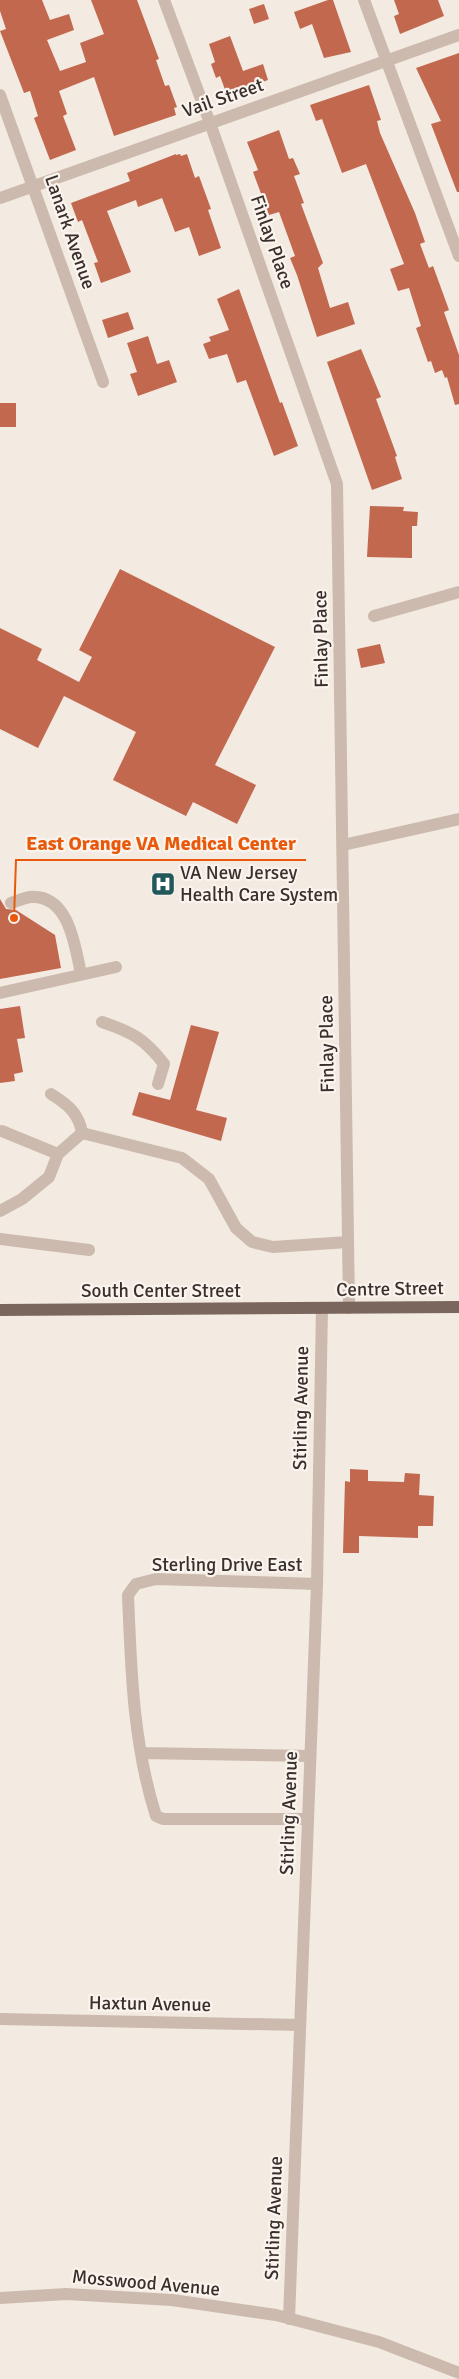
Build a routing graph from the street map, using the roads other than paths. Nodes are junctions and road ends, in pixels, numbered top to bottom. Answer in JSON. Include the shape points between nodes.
{"nodes":[{"id":1,"x":164,"y":0,"type":"edge"},
{"id":2,"x":364,"y":0,"type":"edge"},
{"id":3,"x":459,"y":35,"type":"edge"},
{"id":4,"x":387,"y":63,"type":"junction"},
{"id":5,"x":0,"y":95,"type":"edge"},
{"id":6,"x":210,"y":122,"type":"junction"},
{"id":7,"x":34,"y":185,"type":"junction"},
{"id":8,"x":0,"y":198,"type":"edge"},
{"id":9,"x":459,"y":256,"type":"edge"},
{"id":10,"x":102,"y":382,"type":"dead end"},
{"id":11,"x":459,"y":592,"type":"edge"},
{"id":12,"x":374,"y":616,"type":"dead end"},
{"id":13,"x":459,"y":819,"type":"edge"},
{"id":14,"x":343,"y":845,"type":"junction"},
{"id":15,"x":11,"y":903,"type":"dead end"},
{"id":16,"x":116,"y":967,"type":"dead end"},
{"id":17,"x":82,"y":974,"type":"junction"},
{"id":18,"x":0,"y":994,"type":"edge"},
{"id":19,"x":102,"y":1022,"type":"dead end"},
{"id":20,"x":158,"y":1084,"type":"dead end"},
{"id":21,"x":51,"y":1094,"type":"dead end"},
{"id":22,"x":2,"y":1131,"type":"dead end"},
{"id":23,"x":82,"y":1132,"type":"junction"},
{"id":24,"x":58,"y":1154,"type":"junction"},
{"id":25,"x":0,"y":1211,"type":"edge"},
{"id":26,"x":0,"y":1239,"type":"edge"},
{"id":27,"x":348,"y":1242,"type":"junction"},
{"id":28,"x":89,"y":1250,"type":"dead end"},
{"id":29,"x":459,"y":1307,"type":"edge"},
{"id":30,"x":322,"y":1308,"type":"junction"},
{"id":31,"x":349,"y":1308,"type":"junction"},
{"id":32,"x":0,"y":1310,"type":"edge"},
{"id":33,"x":317,"y":1584,"type":"junction"},
{"id":34,"x":141,"y":1753,"type":"junction"},
{"id":35,"x":309,"y":1756,"type":"junction"},
{"id":36,"x":308,"y":1819,"type":"junction"},
{"id":37,"x":0,"y":2019,"type":"edge"},
{"id":38,"x":299,"y":2025,"type":"junction"},
{"id":39,"x":0,"y":2298,"type":"edge"},
{"id":40,"x":289,"y":2319,"type":"junction"},
{"id":41,"x":459,"y":2373,"type":"edge"}],
"edges":[{"from":1,"to":6,"type":"street","name":"Finlay Place"},
{"from":2,"to":4,"type":"street"},
{"from":3,"to":4,"type":"street","name":"Vail Street"},
{"from":4,"to":6,"type":"street","name":"Vail Street"},
{"from":4,"to":9,"type":"street"},
{"from":5,"to":7,"type":"street","name":"Lanark Avenue"},
{"from":6,"to":7,"type":"street","name":"Vail Street"},
{"from":6,"to":14,"type":"street","name":"Finlay Place","via":[[337,484]]},
{"from":7,"to":8,"type":"street","name":"Vail Street"},
{"from":7,"to":10,"type":"street","name":"Lanark Avenue"},
{"from":11,"to":12,"type":"street"},
{"from":13,"to":14,"type":"street"},
{"from":14,"to":27,"type":"street","name":"Finlay Place"},
{"from":15,"to":17,"type":"street","via":[[31,897],[50,901],[65,915]]},
{"from":16,"to":17,"type":"street"},
{"from":17,"to":18,"type":"street"},
{"from":19,"to":20,"type":"street","via":[[132,1032],[151,1047],[164,1064]]},
{"from":21,"to":23,"type":"street","via":[[70,1106]]},
{"from":22,"to":24,"type":"street"},
{"from":23,"to":24,"type":"street"},
{"from":23,"to":27,"type":"street","via":[[182,1158],[209,1179],[236,1228],[252,1242],[273,1247]]},
{"from":24,"to":25,"type":"street","via":[[49,1177],[22,1199]]},
{"from":26,"to":28,"type":"street"},
{"from":27,"to":31,"type":"street","name":"Finlay Place"},
{"from":29,"to":31,"type":"main road","name":"Centre Street"},
{"from":30,"to":31,"type":"main road","name":"Centre Street"},
{"from":30,"to":32,"type":"main road","name":"South Center Street"},
{"from":30,"to":33,"type":"street","name":"Stirling Avenue"},
{"from":33,"to":34,"type":"street","name":"Sterling Drive East","via":[[156,1579],[136,1584],[128,1595],[133,1701]]},
{"from":33,"to":35,"type":"street","name":"Stirling Avenue"},
{"from":34,"to":35,"type":"street"},
{"from":34,"to":36,"type":"street","via":[[156,1816],[163,1819]]},
{"from":35,"to":36,"type":"street","name":"Stirling Avenue"},
{"from":36,"to":38,"type":"street","name":"Stirling Avenue"},
{"from":37,"to":38,"type":"street","name":"Haxtun Avenue"},
{"from":38,"to":40,"type":"street","name":"Stirling Avenue"},
{"from":39,"to":40,"type":"street","name":"Mosswood Avenue","via":[[66,2294],[172,2300]]},
{"from":40,"to":41,"type":"street","name":"Mosswood Avenue","via":[[379,2342]]}]}
